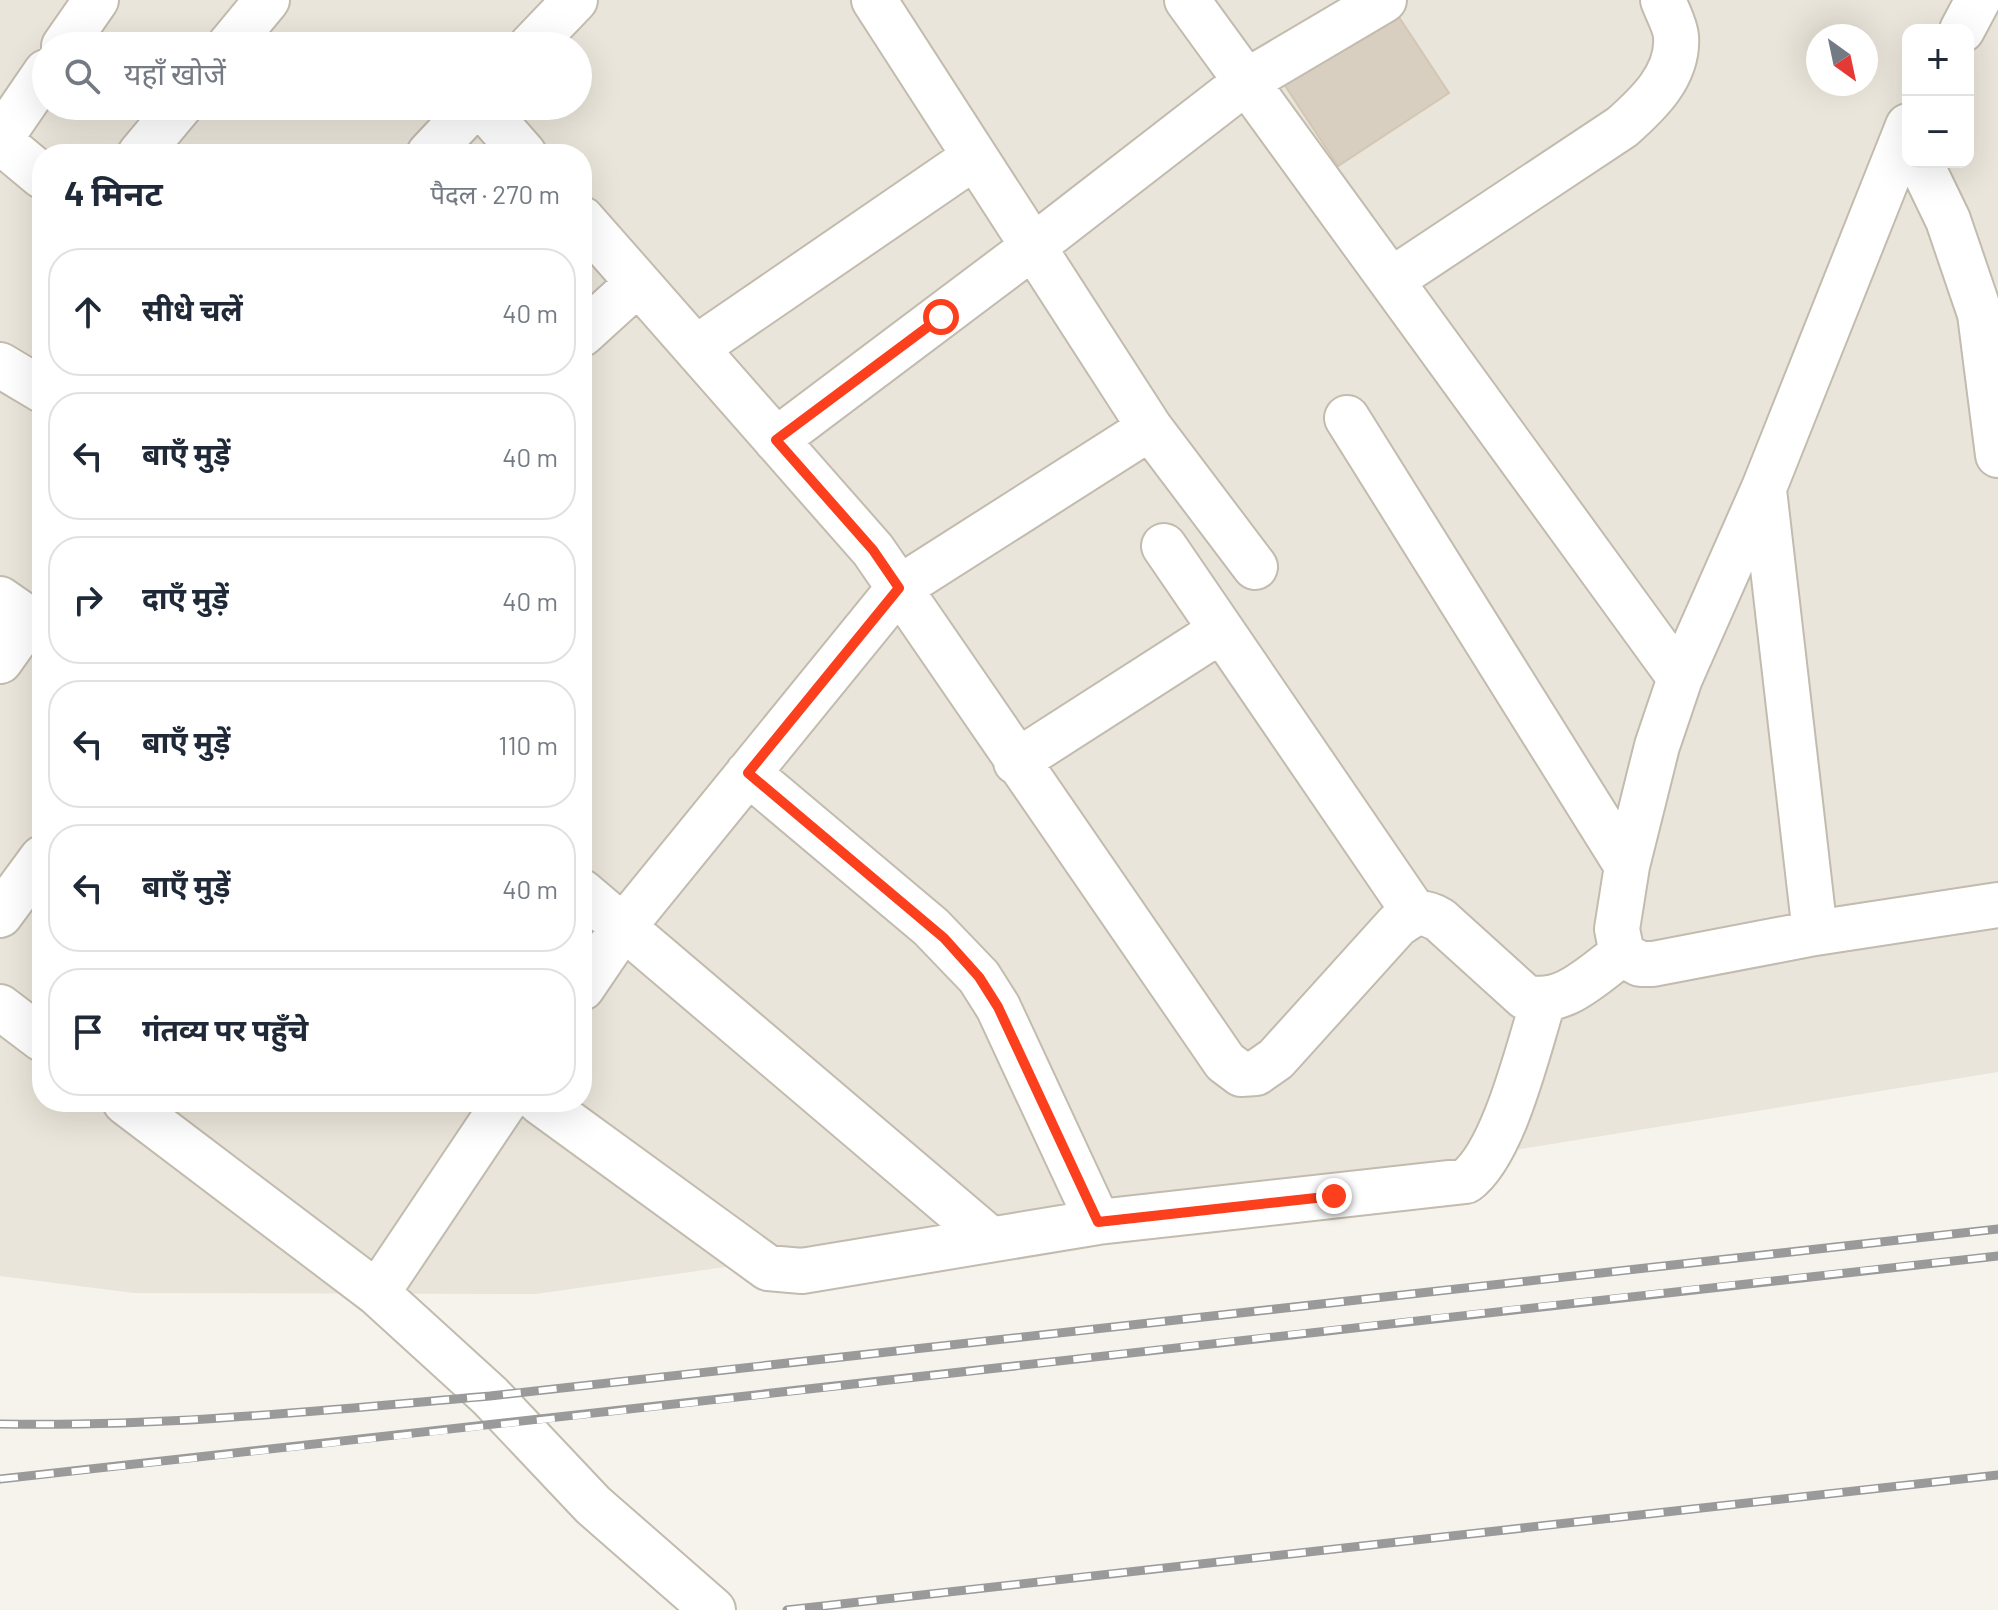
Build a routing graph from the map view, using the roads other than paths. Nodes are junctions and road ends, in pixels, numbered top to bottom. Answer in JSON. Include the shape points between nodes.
{"nodes":[{"id":1,"x":96,"y":0,"type":"edge"},
{"id":2,"x":575,"y":0,"type":"edge"},
{"id":3,"x":874,"y":0,"type":"edge"},
{"id":4,"x":1187,"y":0,"type":"edge"},
{"id":5,"x":1384,"y":0,"type":"edge"},
{"id":6,"x":1663,"y":0,"type":"edge"},
{"id":7,"x":1978,"y":0,"type":"edge"},
{"id":8,"x":261,"y":2,"type":"edge"},
{"id":9,"x":1965,"y":24,"type":"edge"},
{"id":10,"x":1998,"y":25,"type":"edge"},
{"id":11,"x":1974,"y":30,"type":"edge"},
{"id":12,"x":74,"y":32,"type":"edge"},
{"id":13,"x":239,"y":32,"type":"edge"},
{"id":14,"x":544,"y":32,"type":"edge"},
{"id":15,"x":1247,"y":81,"type":"junction"},
{"id":16,"x":32,"y":93,"type":"edge"},
{"id":17,"x":168,"y":120,"type":"edge"},
{"id":18,"x":461,"y":120,"type":"edge"},
{"id":19,"x":494,"y":120,"type":"edge"},
{"id":20,"x":0,"y":140,"type":"edge"},
{"id":21,"x":148,"y":144,"type":"edge"},
{"id":22,"x":438,"y":144,"type":"edge"},
{"id":23,"x":515,"y":144,"type":"edge"},
{"id":24,"x":973,"y":158,"type":"junction"},
{"id":25,"x":1902,"y":158,"type":"edge"},
{"id":26,"x":32,"y":167,"type":"edge"},
{"id":27,"x":1924,"y":168,"type":"edge"},
{"id":28,"x":592,"y":230,"type":"edge"},
{"id":29,"x":1034,"y":246,"type":"junction"},
{"id":30,"x":1393,"y":279,"type":"junction"},
{"id":31,"x":638,"y":283,"type":"junction"},
{"id":32,"x":592,"y":325,"type":"edge"},
{"id":33,"x":696,"y":348,"type":"junction"},
{"id":34,"x":0,"y":365,"type":"edge"},
{"id":35,"x":32,"y":384,"type":"edge"},
{"id":36,"x":1347,"y":418,"type":"dead end"},
{"id":37,"x":1150,"y":428,"type":"junction"},
{"id":38,"x":776,"y":440,"type":"junction"},
{"id":39,"x":1998,"y":455,"type":"edge"},
{"id":40,"x":1764,"y":488,"type":"junction"},
{"id":41,"x":1164,"y":546,"type":"dead end"},
{"id":42,"x":1255,"y":567,"type":"dead end"},
{"id":43,"x":899,"y":588,"type":"junction"},
{"id":44,"x":24,"y":615,"type":"edge"},
{"id":45,"x":1220,"y":631,"type":"junction"},
{"id":46,"x":0,"y":661,"type":"edge"},
{"id":47,"x":1680,"y":678,"type":"junction"},
{"id":48,"x":1016,"y":762,"type":"junction"},
{"id":49,"x":748,"y":773,"type":"junction"},
{"id":50,"x":1627,"y":866,"type":"junction"},
{"id":51,"x":32,"y":872,"type":"edge"},
{"id":52,"x":592,"y":900,"type":"edge"},
{"id":53,"x":1998,"y":905,"type":"edge"},
{"id":54,"x":1414,"y":912,"type":"junction"},
{"id":55,"x":0,"y":915,"type":"edge"},
{"id":56,"x":624,"y":926,"type":"junction"},
{"id":57,"x":1815,"y":933,"type":"junction"},
{"id":58,"x":1622,"y":954,"type":"junction"},
{"id":59,"x":592,"y":973,"type":"edge"},
{"id":60,"x":1543,"y":1002,"type":"junction"},
{"id":61,"x":0,"y":1007,"type":"edge"},
{"id":62,"x":32,"y":1031,"type":"edge"},
{"id":63,"x":138,"y":1112,"type":"edge"},
{"id":64,"x":498,"y":1112,"type":"edge"},
{"id":65,"x":554,"y":1112,"type":"edge"},
{"id":66,"x":1098,"y":1222,"type":"junction"},
{"id":67,"x":990,"y":1239,"type":"junction"},
{"id":68,"x":377,"y":1293,"type":"junction"},
{"id":69,"x":713,"y":1610,"type":"edge"}],
"edges":[{"from":1,"to":12,"type":"street"},
{"from":2,"to":14,"type":"street"},
{"from":3,"to":24,"type":"street"},
{"from":4,"to":15,"type":"street"},
{"from":5,"to":15,"type":"street"},
{"from":6,"to":30,"type":"street","via":[[1676,37],[1668,72],[1653,99],[1622,127]]},
{"from":7,"to":9,"type":"street"},
{"from":8,"to":13,"type":"street"},
{"from":10,"to":11,"type":"street"},
{"from":15,"to":29,"type":"street"},
{"from":15,"to":30,"type":"street"},
{"from":16,"to":20,"type":"street"},
{"from":17,"to":21,"type":"street"},
{"from":18,"to":22,"type":"street"},
{"from":19,"to":23,"type":"street"},
{"from":20,"to":26,"type":"street"},
{"from":24,"to":29,"type":"street"},
{"from":24,"to":33,"type":"street"},
{"from":25,"to":40,"type":"street"},
{"from":27,"to":39,"type":"street","via":[[1948,220],[1980,314]]},
{"from":28,"to":31,"type":"street"},
{"from":29,"to":37,"type":"street"},
{"from":29,"to":38,"type":"street"},
{"from":30,"to":47,"type":"street"},
{"from":31,"to":32,"type":"street"},
{"from":31,"to":33,"type":"street"},
{"from":33,"to":38,"type":"street"},
{"from":34,"to":35,"type":"street"},
{"from":36,"to":50,"type":"street"},
{"from":37,"to":42,"type":"street"},
{"from":37,"to":43,"type":"street"},
{"from":38,"to":43,"type":"street","via":[[873,550]]},
{"from":40,"to":47,"type":"street"},
{"from":40,"to":57,"type":"street"},
{"from":41,"to":45,"type":"street"},
{"from":43,"to":48,"type":"street"},
{"from":43,"to":49,"type":"street"},
{"from":44,"to":46,"type":"street"},
{"from":45,"to":48,"type":"street"},
{"from":45,"to":54,"type":"street"},
{"from":47,"to":50,"type":"street"},
{"from":48,"to":54,"type":"street","via":[[1225,1062],[1241,1074],[1256,1073],[1276,1059]]},
{"from":49,"to":56,"type":"street"},
{"from":49,"to":66,"type":"street","via":[[931,927],[979,977]]},
{"from":50,"to":58,"type":"street","via":[[1617,929]]},
{"from":51,"to":55,"type":"street"},
{"from":52,"to":56,"type":"street"},
{"from":53,"to":57,"type":"street"},
{"from":54,"to":60,"type":"street","via":[[1440,920],[1525,997]]},
{"from":56,"to":59,"type":"street"},
{"from":56,"to":67,"type":"street"},
{"from":57,"to":58,"type":"street","via":[[1653,964]]},
{"from":58,"to":60,"type":"street","via":[[1561,997]]},
{"from":60,"to":66,"type":"street","via":[[1497,1140],[1487,1162],[1466,1181]]},
{"from":61,"to":62,"type":"street"},
{"from":63,"to":68,"type":"street"},
{"from":64,"to":68,"type":"street"},
{"from":65,"to":67,"type":"street","via":[[768,1268],[802,1271]]},
{"from":66,"to":67,"type":"street"},
{"from":68,"to":69,"type":"street","via":[[490,1396],[593,1505]]}]}
